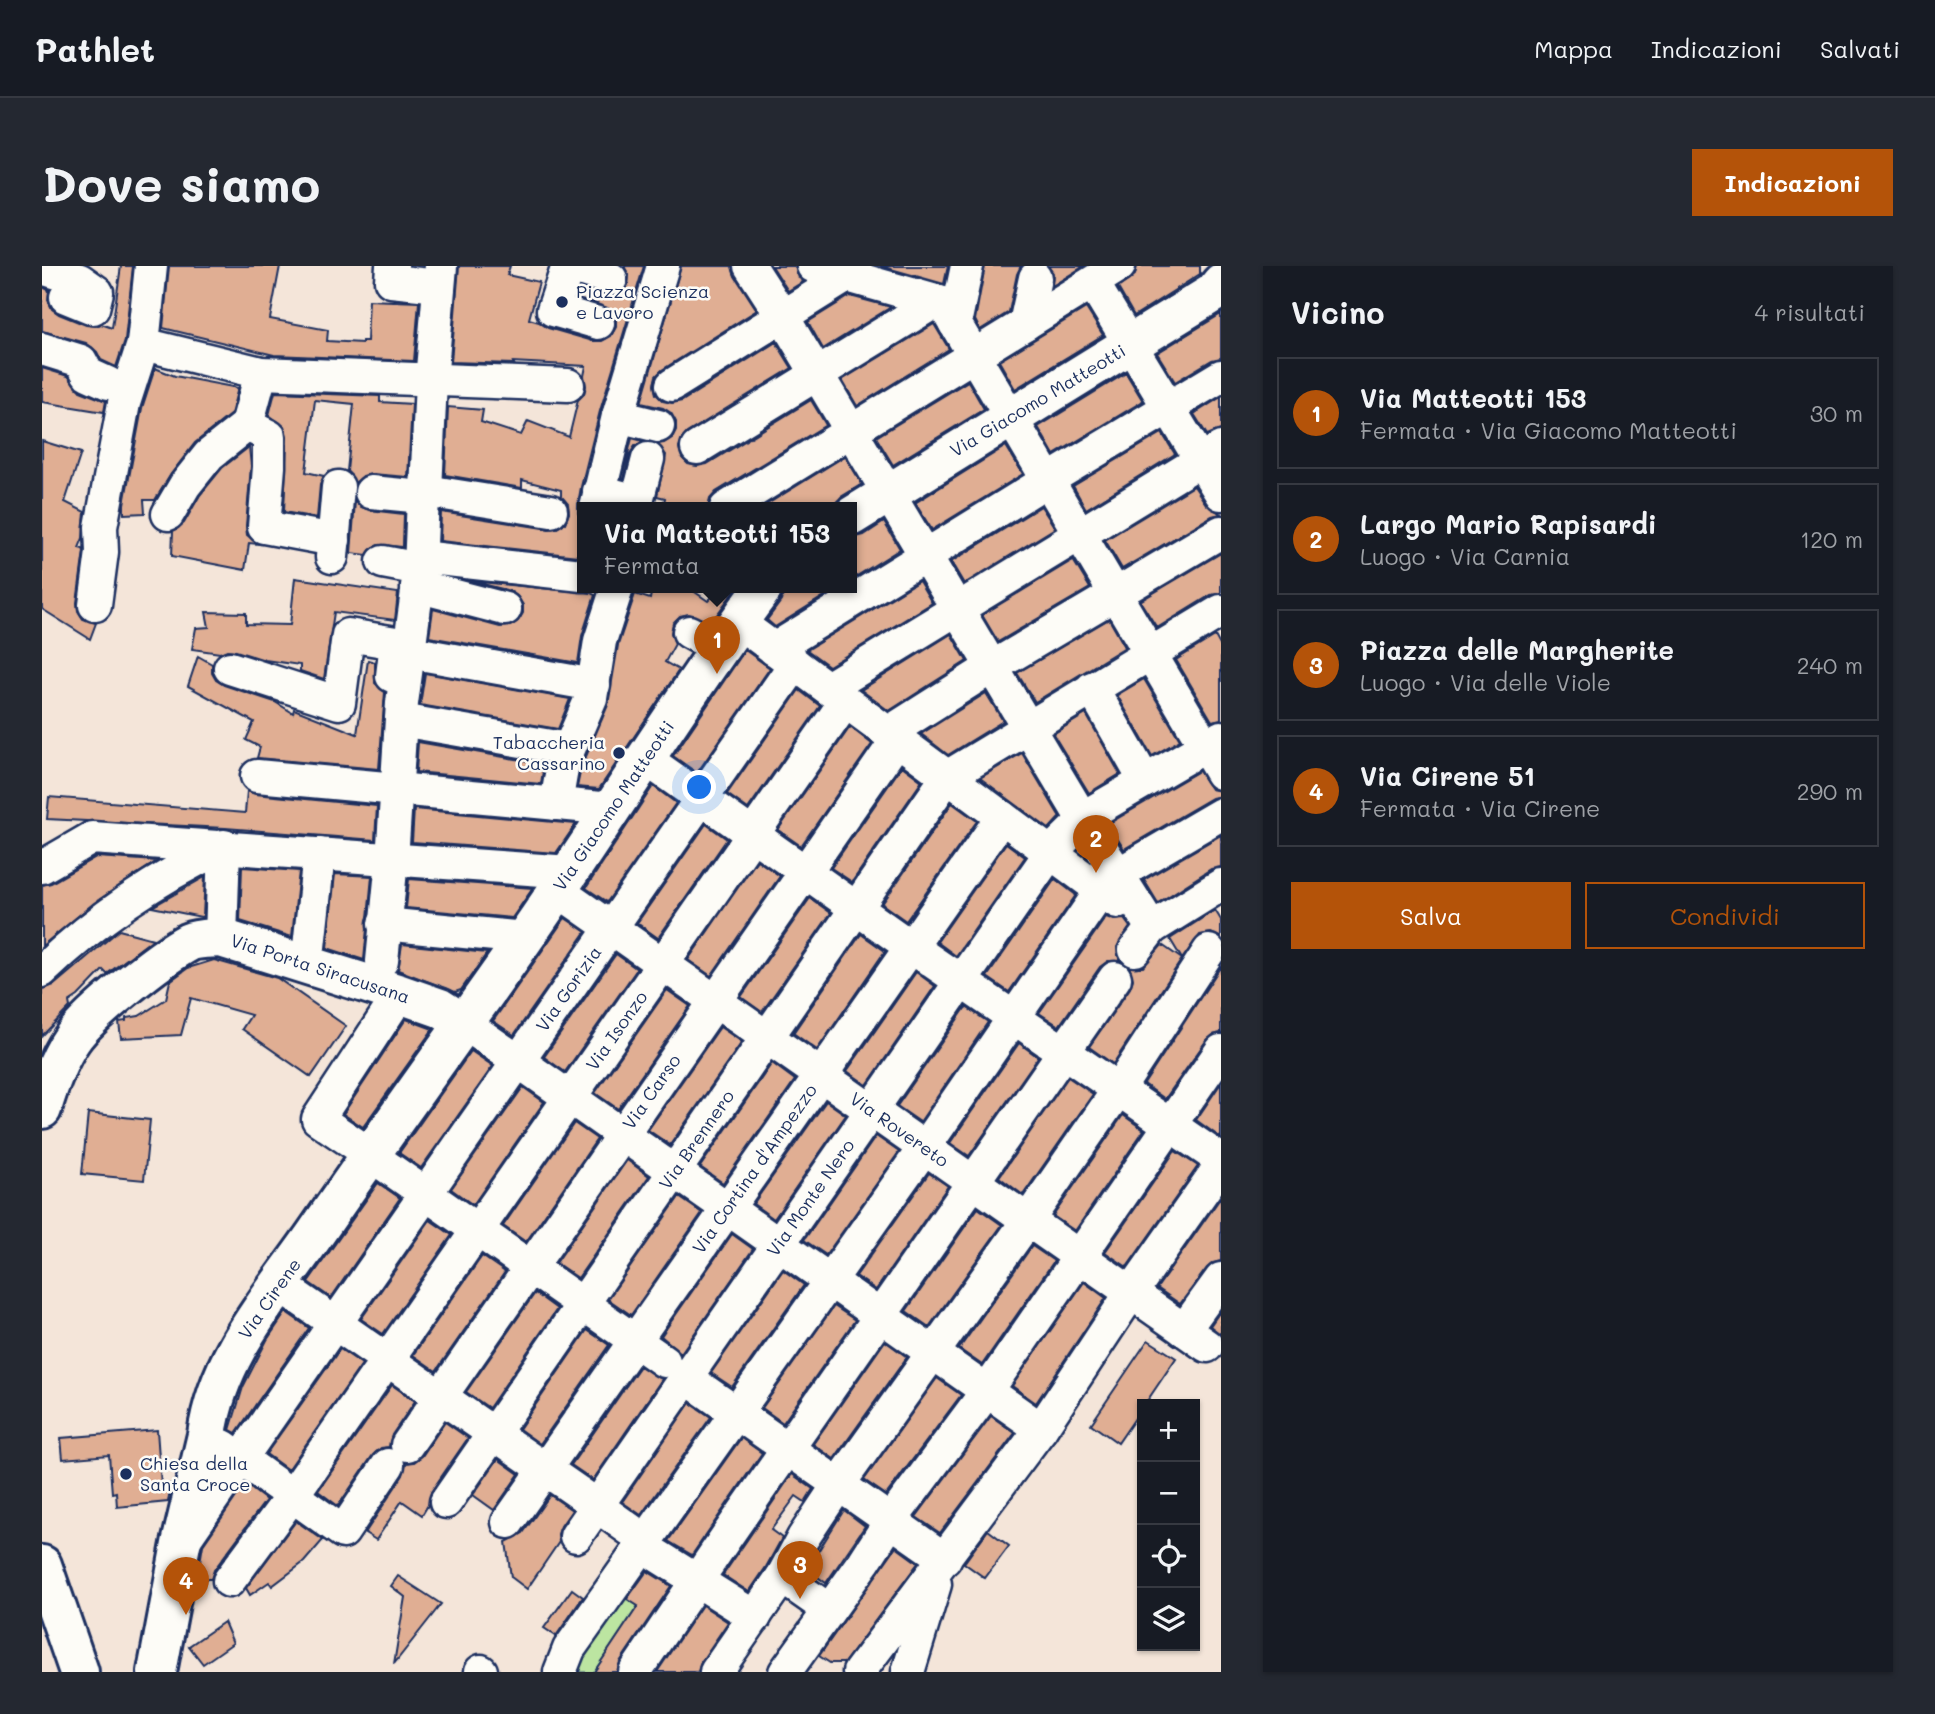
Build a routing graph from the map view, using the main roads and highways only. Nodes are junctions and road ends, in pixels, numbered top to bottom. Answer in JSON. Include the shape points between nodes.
{"nodes":[{"id":1,"x":1221,"y":283,"type":"edge"},
{"id":2,"x":857,"y":513,"type":"edge"},
{"id":3,"x":758,"y":593,"type":"edge"},
{"id":4,"x":464,"y":1023,"type":"junction"},
{"id":5,"x":52,"y":1063,"type":"edge"},
{"id":6,"x":42,"y":1109,"type":"edge"},
{"id":7,"x":42,"y":1565,"type":"edge"},
{"id":8,"x":79,"y":1670,"type":"edge"},
{"id":9,"x":157,"y":1672,"type":"edge"}],
"edges":[{"from":1,"to":2,"type":"main road","name":"Via Giacomo Matteotti","via":[[1213,293],[1131,345]]},
{"from":3,"to":4,"type":"main road","name":"Via Giacomo Matteotti","via":[[716,634],[646,759]]},
{"from":4,"to":5,"type":"main road","name":"Via Porta Siracusana","via":[[391,978],[221,938],[191,941],[150,969],[91,1018]]},
{"from":4,"to":9,"type":"main road","name":"Via Cirene","via":[[376,1159],[246,1329],[228,1363],[211,1409]]},
{"from":5,"to":6,"type":"main road","name":"Via Porta Siracusana"},
{"from":7,"to":8,"type":"main road"}]}
